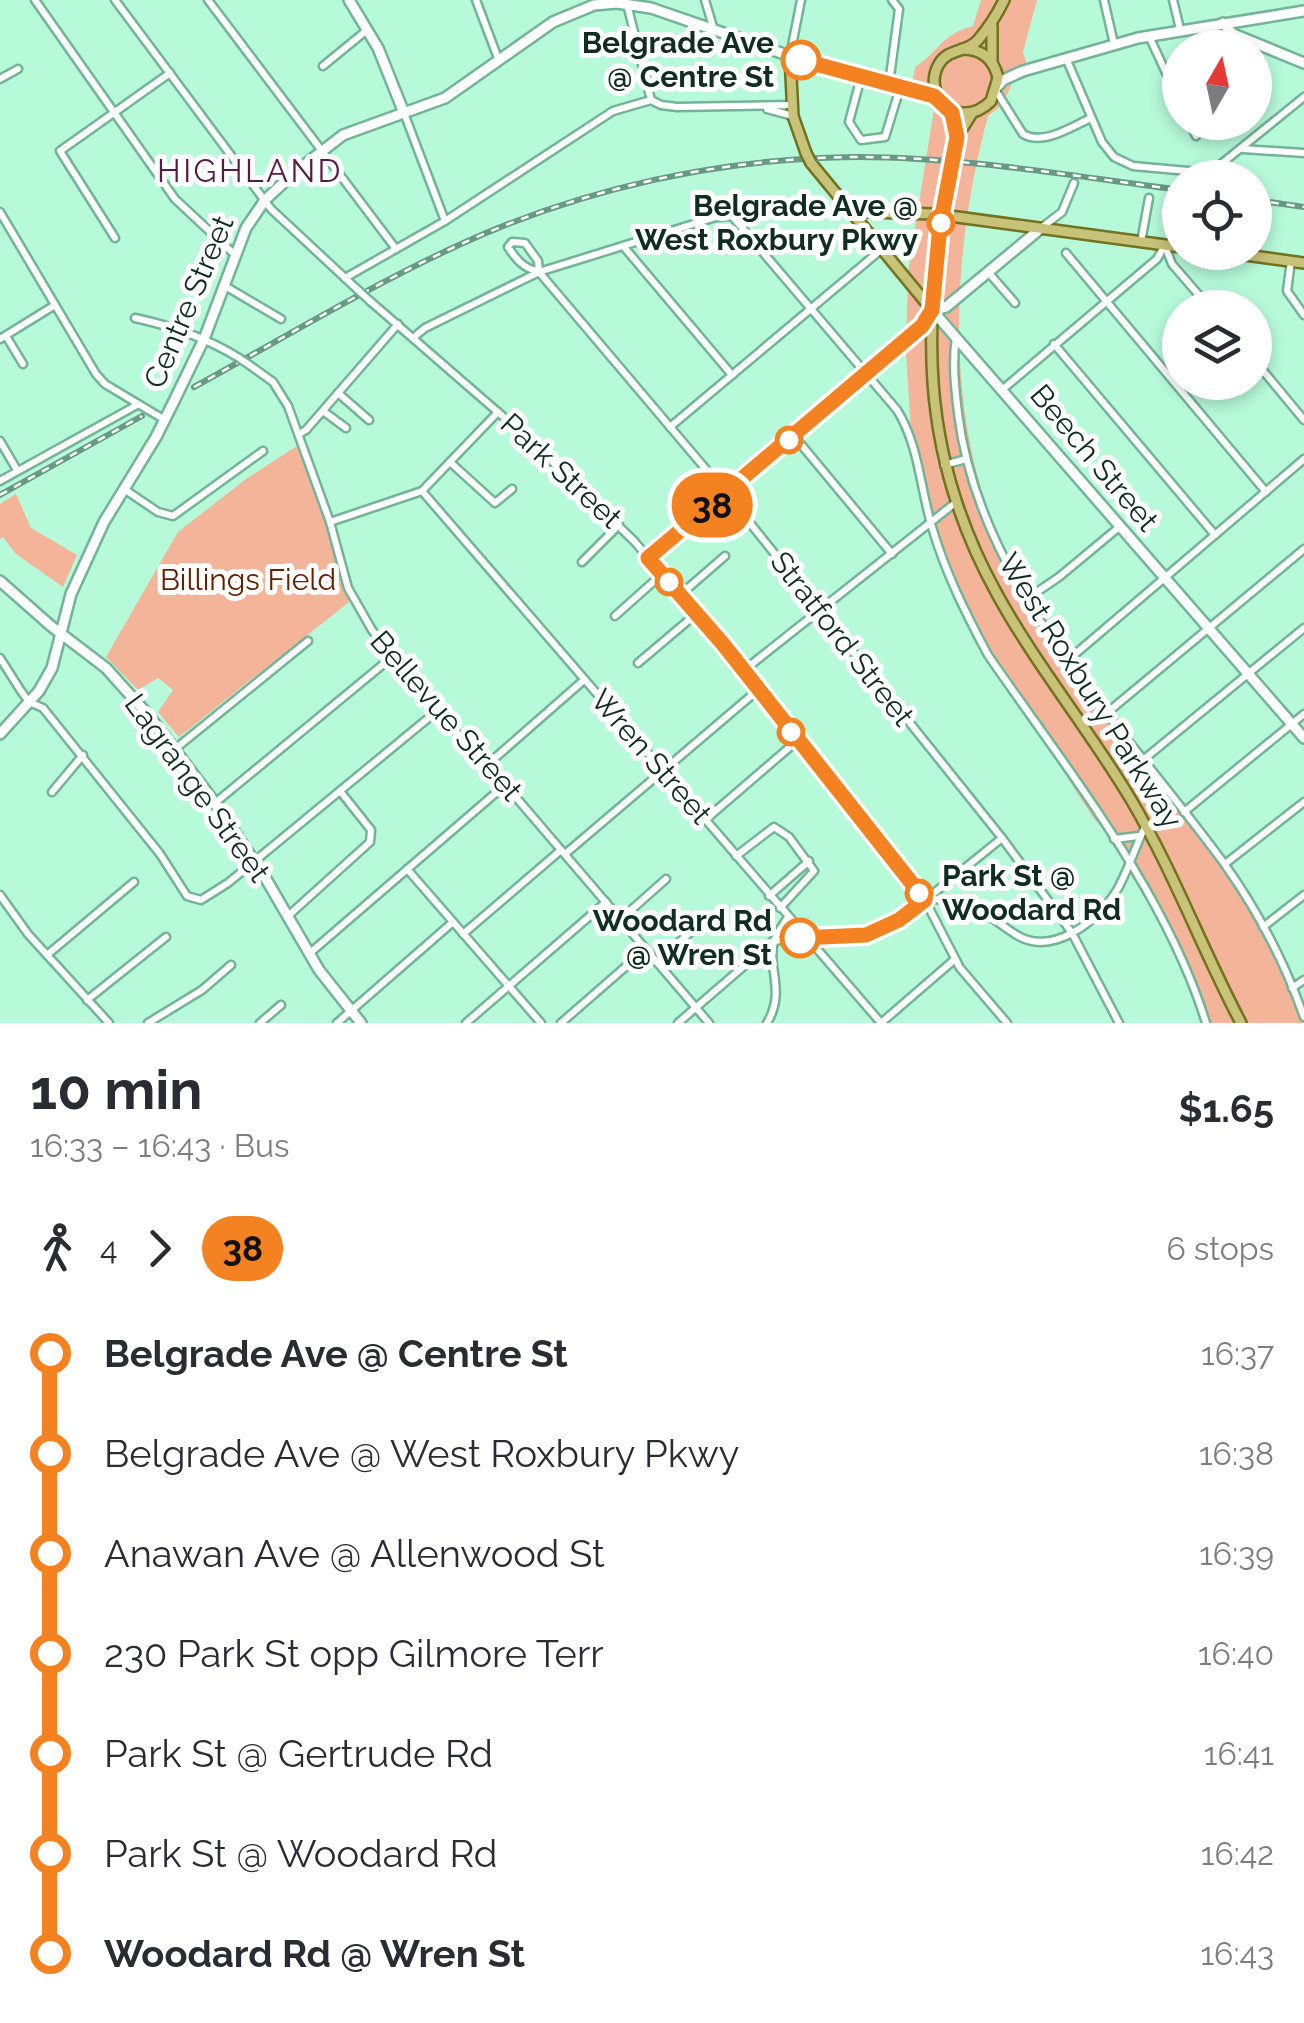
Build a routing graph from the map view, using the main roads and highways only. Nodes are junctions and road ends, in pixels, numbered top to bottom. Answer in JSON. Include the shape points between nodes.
{"nodes":[{"id":1,"x":349,"y":0,"type":"edge"},
{"id":2,"x":1004,"y":0,"type":"edge"},
{"id":3,"x":626,"y":2,"type":"edge"},
{"id":4,"x":1304,"y":11,"type":"edge"},
{"id":5,"x":993,"y":23,"type":"junction"},
{"id":6,"x":1223,"y":23,"type":"junction"},
{"id":7,"x":962,"y":49,"type":"junction"},
{"id":8,"x":790,"y":56,"type":"junction"},
{"id":9,"x":1304,"y":63,"type":"edge"},
{"id":10,"x":994,"y":65,"type":"junction"},
{"id":11,"x":936,"y":70,"type":"junction"},
{"id":12,"x":1023,"y":71,"type":"junction"},
{"id":13,"x":904,"y":88,"type":"junction"},
{"id":14,"x":997,"y":89,"type":"junction"},
{"id":15,"x":944,"y":103,"type":"junction"},
{"id":16,"x":975,"y":112,"type":"junction"},
{"id":17,"x":404,"y":113,"type":"junction"},
{"id":18,"x":957,"y":137,"type":"junction"},
{"id":19,"x":848,"y":208,"type":"junction"},
{"id":20,"x":942,"y":215,"type":"junction"},
{"id":21,"x":1040,"y":228,"type":"junction"},
{"id":22,"x":1162,"y":245,"type":"edge"},
{"id":23,"x":1272,"y":259,"type":"edge"},
{"id":24,"x":1304,"y":263,"type":"edge"},
{"id":25,"x":932,"y":310,"type":"junction"},
{"id":26,"x":0,"y":581,"type":"edge"},
{"id":27,"x":62,"y":636,"type":"junction"},
{"id":28,"x":0,"y":734,"type":"edge"},
{"id":29,"x":1304,"y":738,"type":"edge"},
{"id":30,"x":361,"y":1023,"type":"edge"},
{"id":31,"x":1241,"y":1023,"type":"edge"}],
"edges":[{"from":1,"to":17,"type":"main road"},
{"from":2,"to":5,"type":"main road"},
{"from":3,"to":8,"type":"main road","name":"Centre Street"},
{"from":3,"to":17,"type":"main road","name":"Centre Street","via":[[570,13],[452,94]]},
{"from":4,"to":6,"type":"main road"},
{"from":5,"to":7,"type":"main road"},
{"from":5,"to":10,"type":"main road"},
{"from":6,"to":9,"type":"main road","via":[[1233,34]]},
{"from":6,"to":12,"type":"main road","via":[[1148,35]]},
{"from":7,"to":10,"type":"main road","via":[[981,52]]},
{"from":7,"to":11,"type":"main road","via":[[944,57]]},
{"from":8,"to":13,"type":"main road","name":"Centre Street"},
{"from":8,"to":19,"type":"main road","name":"Beech Street","via":[[792,110],[808,158]]},
{"from":10,"to":12,"type":"main road"},
{"from":10,"to":14,"type":"main road"},
{"from":11,"to":13,"type":"main road","via":[[923,84]]},
{"from":11,"to":15,"type":"main road","via":[[934,88]]},
{"from":12,"to":14,"type":"main road"},
{"from":13,"to":15,"type":"main road","name":"Centre Street"},
{"from":14,"to":16,"type":"main road"},
{"from":15,"to":16,"type":"main road"},
{"from":15,"to":18,"type":"main road"},
{"from":16,"to":18,"type":"main road","name":"West Roxbury Parkway"},
{"from":17,"to":27,"type":"main road","name":"Centre Street","via":[[355,129],[321,150],[265,200],[246,228],[165,420],[104,522],[72,594]]},
{"from":18,"to":20,"type":"main road","name":"West Roxbury Parkway"},
{"from":19,"to":20,"type":"main road"},
{"from":19,"to":25,"type":"main road","name":"Beech Street"},
{"from":20,"to":21,"type":"main road"},
{"from":20,"to":25,"type":"main road","name":"West Roxbury Parkway"},
{"from":21,"to":22,"type":"main road"},
{"from":21,"to":25,"type":"main road","via":[[946,307]]},
{"from":23,"to":24,"type":"main road"},
{"from":25,"to":29,"type":"main road","name":"Beech Street"},
{"from":25,"to":31,"type":"main road","name":"West Roxbury Parkway","via":[[933,404],[956,503],[1003,604],[1146,825]]},
{"from":26,"to":27,"type":"main road","name":"Lagrange Street"},
{"from":27,"to":28,"type":"main road","name":"Centre Street","via":[[52,668]]},
{"from":27,"to":30,"type":"main road","name":"Lagrange Street","via":[[106,668],[176,749],[254,860],[308,954]]}]}
